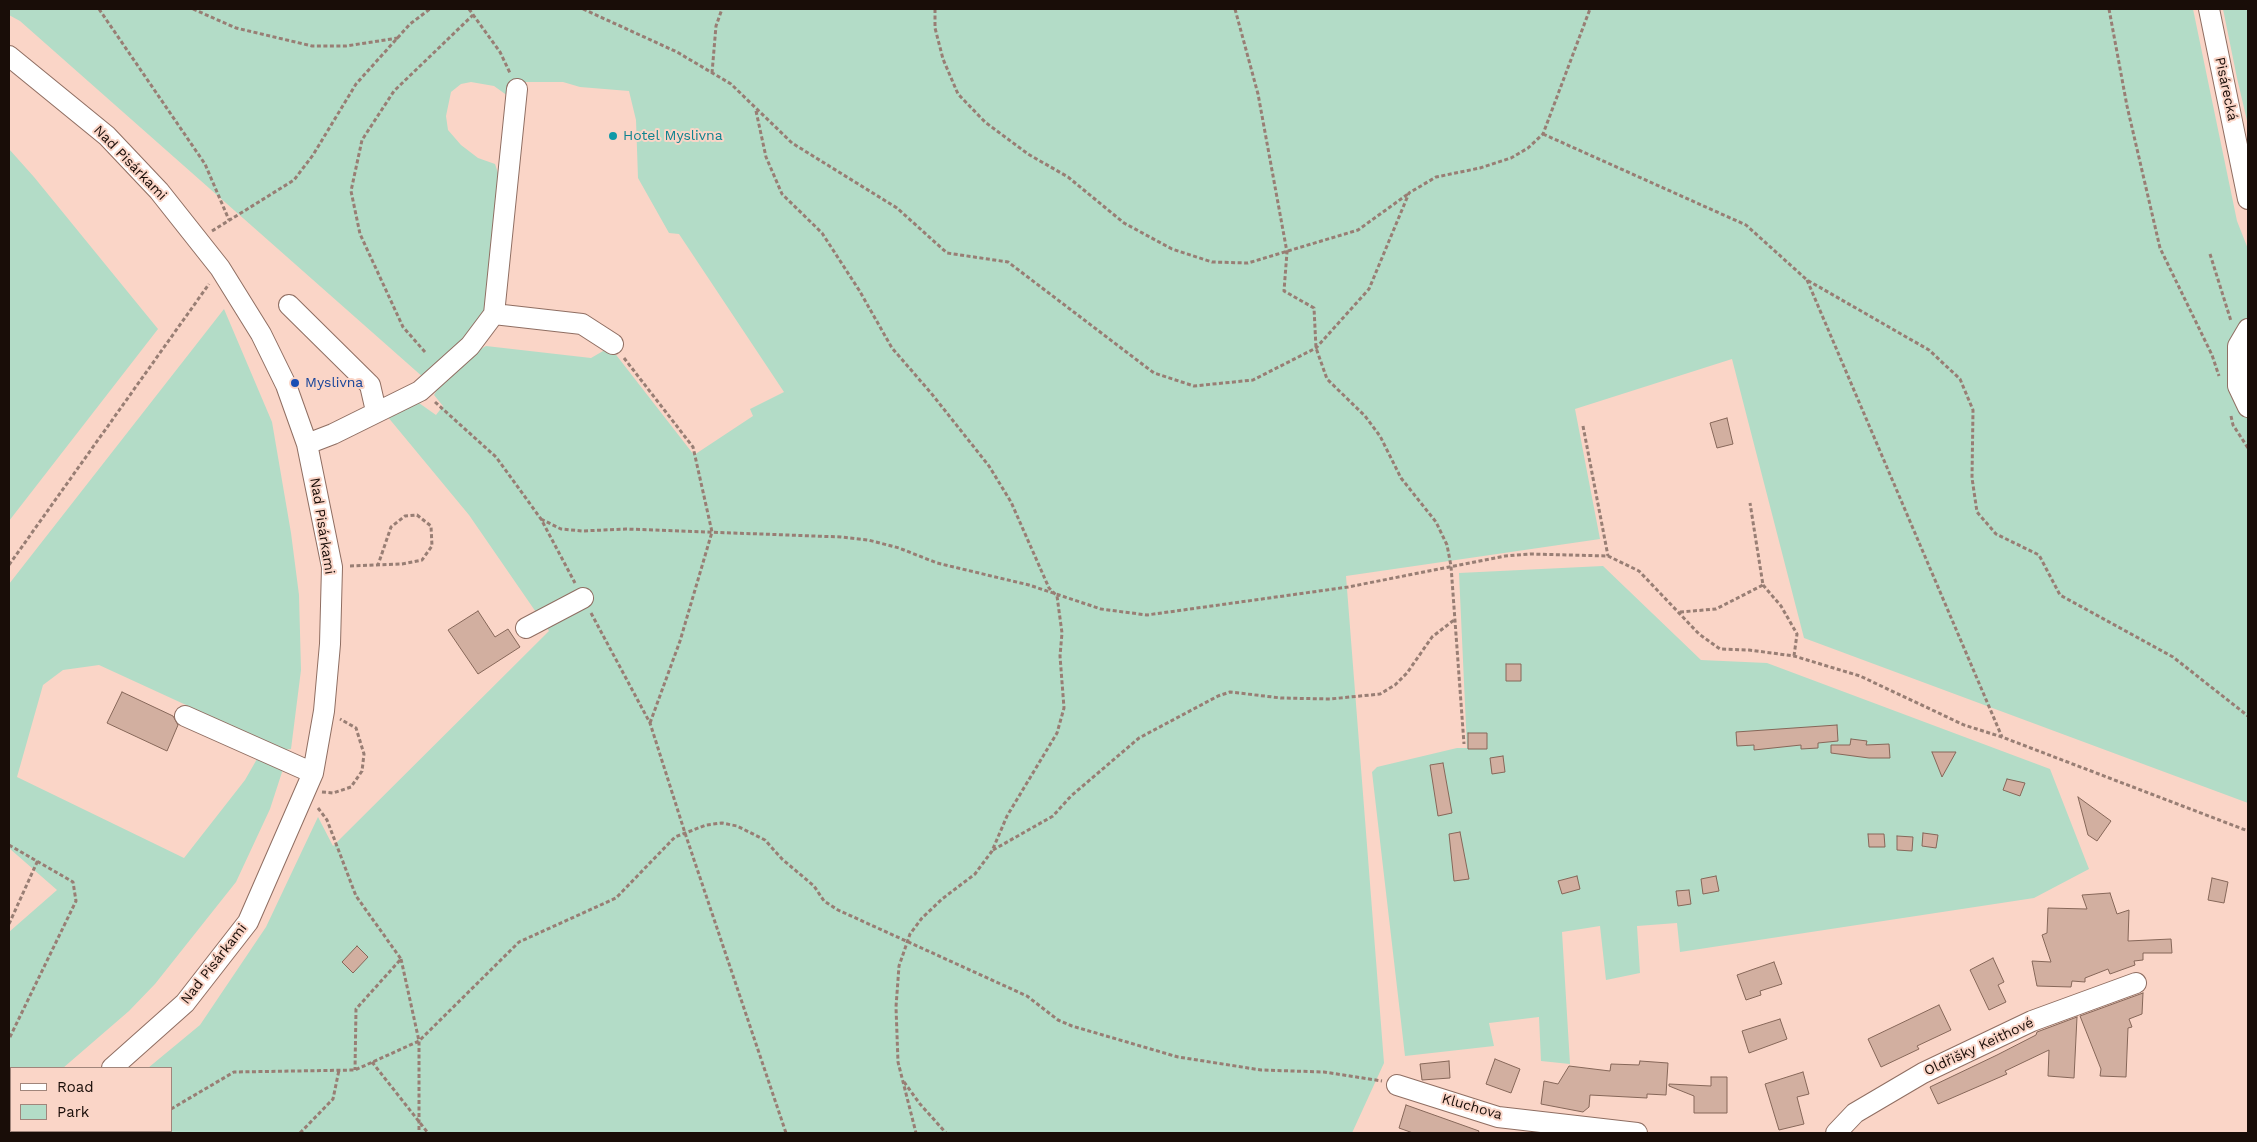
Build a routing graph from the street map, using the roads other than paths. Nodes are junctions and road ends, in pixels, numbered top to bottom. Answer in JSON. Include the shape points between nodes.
{"nodes":[{"id":1,"x":2209,"y":9,"type":"edge"},
{"id":2,"x":9,"y":56,"type":"edge"},
{"id":3,"x":517,"y":89,"type":"road end"},
{"id":4,"x":2248,"y":199,"type":"edge"},
{"id":5,"x":290,"y":306,"type":"dead end"},
{"id":6,"x":494,"y":314,"type":"junction"},
{"id":7,"x":2243,"y":337,"type":"edge"},
{"id":8,"x":613,"y":344,"type":"road end"},
{"id":9,"x":2248,"y":408,"type":"edge"},
{"id":10,"x":376,"y":411,"type":"junction"},
{"id":11,"x":307,"y":444,"type":"junction"},
{"id":12,"x":583,"y":598,"type":"road end"},
{"id":13,"x":526,"y":628,"type":"dead end"},
{"id":14,"x":185,"y":716,"type":"dead end"},
{"id":15,"x":309,"y":782,"type":"junction"},
{"id":16,"x":2136,"y":983,"type":"dead end"},
{"id":17,"x":113,"y":1067,"type":"edge"},
{"id":18,"x":1397,"y":1085,"type":"road end"},
{"id":19,"x":1637,"y":1133,"type":"edge"},
{"id":20,"x":1836,"y":1133,"type":"edge"}],
"edges":[{"from":1,"to":4,"type":"street","name":"Pisárecká"},
{"from":2,"to":11,"type":"street","name":"Nad Pisárkami","via":[[108,136],[160,191],[198,239],[261,334],[286,385]]},
{"from":3,"to":6,"type":"street"},
{"from":5,"to":10,"type":"street","via":[[370,385]]},
{"from":6,"to":8,"type":"street","via":[[582,324]]},
{"from":6,"to":10,"type":"street","via":[[470,346],[420,391]]},
{"from":7,"to":9,"type":"street","via":[[2238,386]]},
{"from":10,"to":11,"type":"street"},
{"from":11,"to":15,"type":"street","name":"Nad Pisárkami","via":[[332,567],[324,711]]},
{"from":12,"to":13,"type":"street"},
{"from":14,"to":15,"type":"street"},
{"from":15,"to":17,"type":"street","name":"Nad Pisárkami","via":[[248,922],[185,1003]]},
{"from":16,"to":20,"type":"street","name":"Oldřišky Keithové","via":[[2032,1021],[1923,1073],[1855,1113]]},
{"from":18,"to":19,"type":"street","name":"Kluchova","via":[[1498,1117]]}]}
